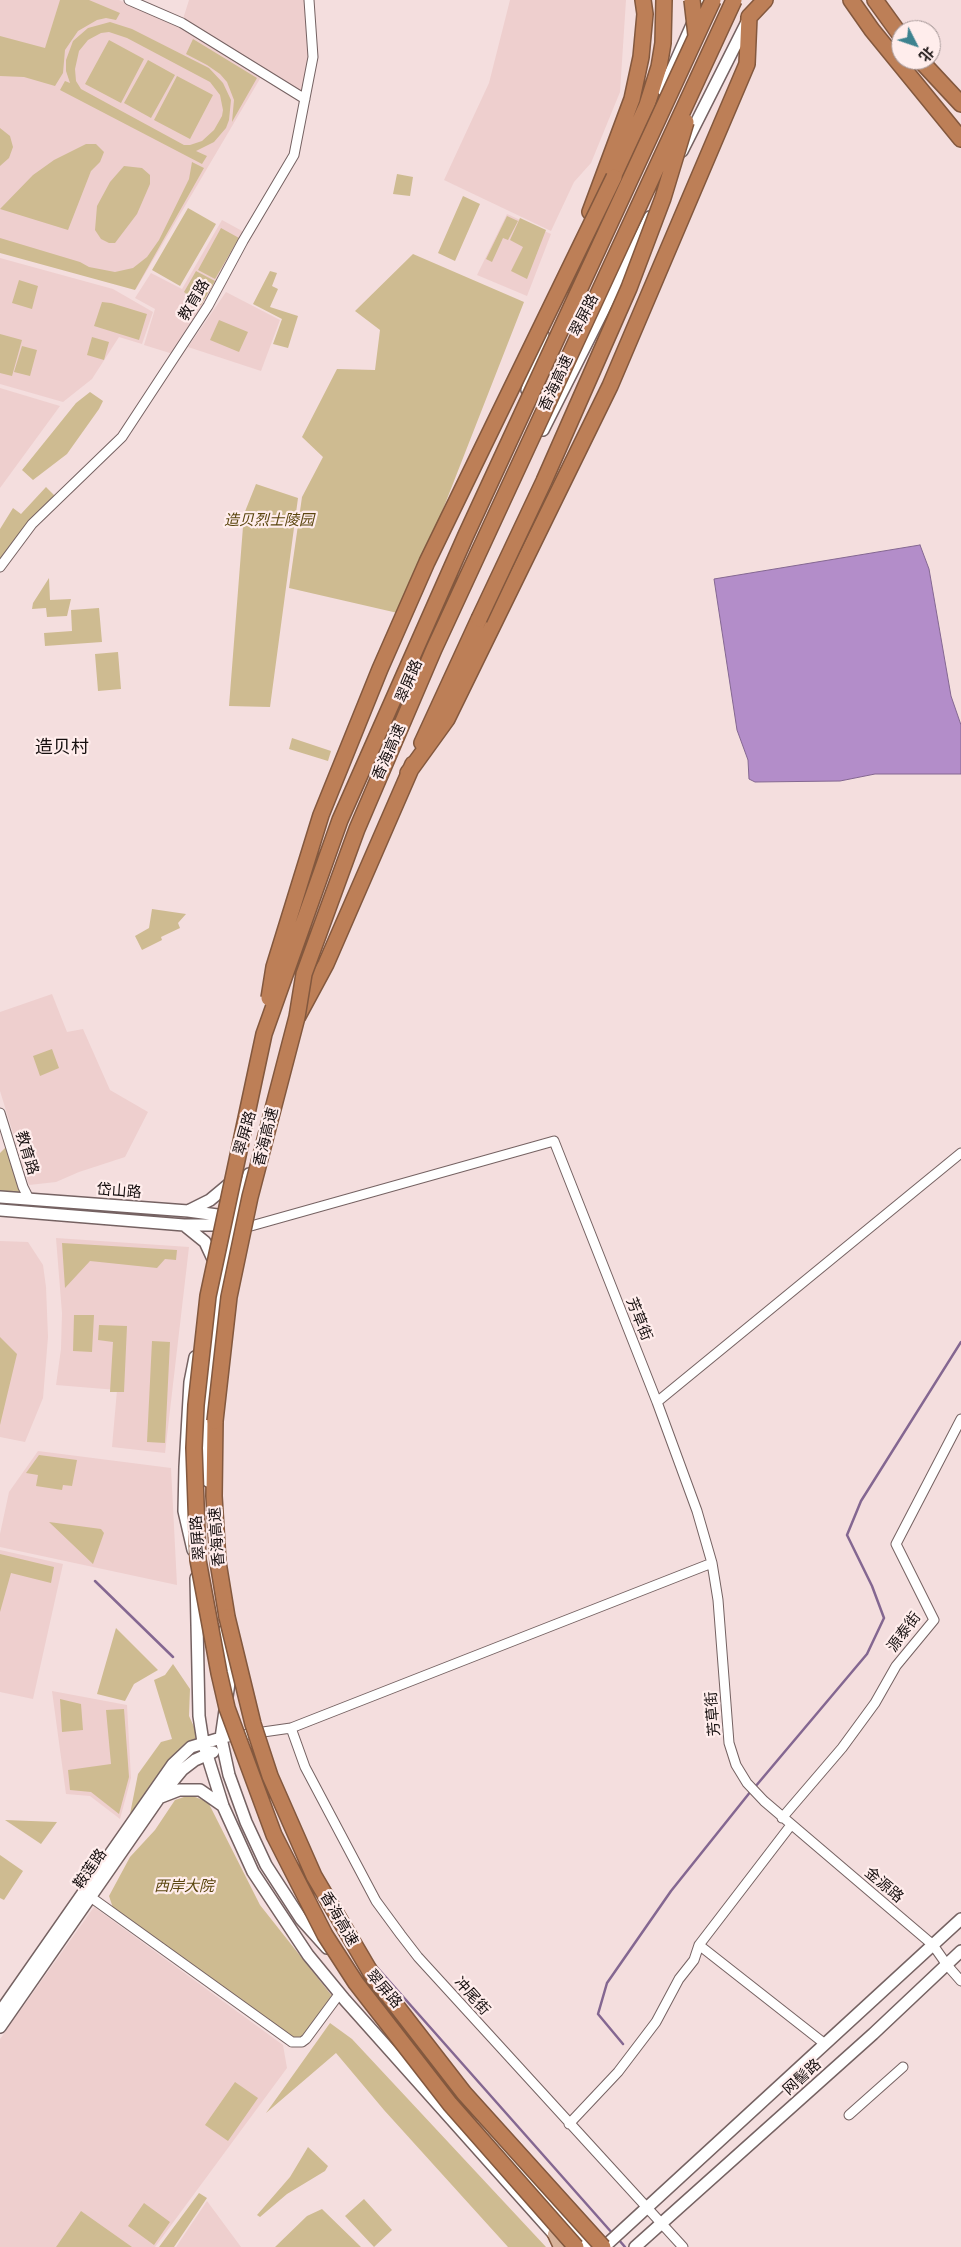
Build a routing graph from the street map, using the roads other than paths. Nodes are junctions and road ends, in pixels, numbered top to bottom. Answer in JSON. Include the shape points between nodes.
{"nodes":[{"id":1,"x":128,"y":0,"type":"edge"},
{"id":2,"x":309,"y":0,"type":"edge"},
{"id":3,"x":643,"y":0,"type":"edge"},
{"id":4,"x":664,"y":0,"type":"edge"},
{"id":5,"x":692,"y":0,"type":"edge"},
{"id":6,"x":703,"y":0,"type":"edge"},
{"id":7,"x":712,"y":0,"type":"edge"},
{"id":8,"x":734,"y":0,"type":"edge"},
{"id":9,"x":757,"y":0,"type":"edge"},
{"id":10,"x":765,"y":0,"type":"edge"},
{"id":11,"x":851,"y":0,"type":"edge"},
{"id":12,"x":875,"y":0,"type":"edge"},
{"id":13,"x":749,"y":17,"type":"junction"},
{"id":14,"x":891,"y":22,"type":"edge"},
{"id":15,"x":929,"y":70,"type":"edge"},
{"id":16,"x":305,"y":99,"type":"junction"},
{"id":17,"x":961,"y":104,"type":"edge"},
{"id":18,"x":961,"y":139,"type":"edge"},
{"id":19,"x":558,"y":283,"type":"joint"},
{"id":20,"x":523,"y":404,"type":"junction"},
{"id":21,"x":0,"y":567,"type":"edge"},
{"id":22,"x":408,"y":773,"type":"junction"},
{"id":23,"x":298,"y":1017,"type":"junction"},
{"id":24,"x":264,"y":1034,"type":"junction"},
{"id":25,"x":0,"y":1113,"type":"edge"},
{"id":26,"x":961,"y":1153,"type":"edge"},
{"id":27,"x":228,"y":1185,"type":"junction"},
{"id":28,"x":0,"y":1197,"type":"edge"},
{"id":29,"x":29,"y":1199,"type":"junction"},
{"id":30,"x":0,"y":1210,"type":"edge"},
{"id":31,"x":188,"y":1211,"type":"junction"},
{"id":32,"x":218,"y":1221,"type":"junction"},
{"id":33,"x":235,"y":1221,"type":"junction"},
{"id":34,"x":184,"y":1225,"type":"junction"},
{"id":35,"x":212,"y":1257,"type":"junction"},
{"id":36,"x":657,"y":1402,"type":"junction"},
{"id":37,"x":961,"y":1419,"type":"edge"},
{"id":38,"x":712,"y":1563,"type":"junction"},
{"id":39,"x":291,"y":1728,"type":"junction"},
{"id":40,"x":203,"y":1742,"type":"junction"},
{"id":41,"x":222,"y":1743,"type":"junction"},
{"id":42,"x":207,"y":1755,"type":"junction"},
{"id":43,"x":159,"y":1798,"type":"junction"},
{"id":44,"x":223,"y":1806,"type":"junction"},
{"id":45,"x":782,"y":1818,"type":"junction"},
{"id":46,"x":791,"y":1825,"type":"junction"},
{"id":47,"x":266,"y":1865,"type":"junction"},
{"id":48,"x":253,"y":1872,"type":"junction"},
{"id":49,"x":86,"y":1894,"type":"junction"},
{"id":50,"x":961,"y":1919,"type":"edge"},
{"id":51,"x":933,"y":1944,"type":"junction"},
{"id":52,"x":699,"y":1945,"type":"junction"},
{"id":53,"x":961,"y":1951,"type":"edge"},
{"id":54,"x":947,"y":1965,"type":"junction"},
{"id":55,"x":961,"y":1981,"type":"edge"},
{"id":56,"x":340,"y":1993,"type":"junction"},
{"id":57,"x":0,"y":2012,"type":"edge"},
{"id":58,"x":0,"y":2027,"type":"edge"},
{"id":59,"x":825,"y":2044,"type":"junction"},
{"id":60,"x":903,"y":2067,"type":"dead end"},
{"id":61,"x":849,"y":2115,"type":"dead end"},
{"id":62,"x":569,"y":2124,"type":"junction"},
{"id":63,"x":646,"y":2207,"type":"junction"},
{"id":64,"x":662,"y":2224,"type":"junction"},
{"id":65,"x":554,"y":2234,"type":"junction"},
{"id":66,"x":609,"y":2241,"type":"edge"},
{"id":67,"x":560,"y":2247,"type":"edge"},
{"id":68,"x":565,"y":2247,"type":"edge"},
{"id":69,"x":576,"y":2247,"type":"edge"},
{"id":70,"x":588,"y":2247,"type":"edge"},
{"id":71,"x":635,"y":2247,"type":"edge"},
{"id":72,"x":683,"y":2247,"type":"edge"}],
"edges":[{"from":1,"to":16,"type":"street","via":[[182,24]]},
{"from":2,"to":16,"type":"street","name":"教育路","via":[[313,57]]},
{"from":3,"to":19,"type":"highway","via":[[641,57],[632,99],[598,192]]},
{"from":4,"to":24,"type":"highway","bridge":true,"via":[[663,43],[648,104],[427,562],[321,815],[274,967]]},
{"from":5,"to":22,"type":"highway","bridge":true,"via":[[698,52],[691,104],[663,198],[629,288],[575,412]]},
{"from":6,"to":20,"type":"main road","name":"翠屏路"},
{"from":7,"to":24,"type":"highway","name":"香海高速","bridge":true,"via":[[466,535],[340,820]]},
{"from":8,"to":23,"type":"highway","name":"香海高速","bridge":true,"via":[[434,649],[372,791],[304,974]]},
{"from":9,"to":13,"type":"main road","name":"翠屏路"},
{"from":10,"to":13,"type":"highway"},
{"from":11,"to":18,"type":"highway"},
{"from":12,"to":14,"type":"highway"},
{"from":13,"to":22,"type":"highway","via":[[747,64],[610,386],[448,719]]},
{"from":13,"to":33,"type":"main road","name":"翠屏路","via":[[453,615],[388,769],[318,954],[289,1035]]},
{"from":15,"to":17,"type":"highway"},
{"from":16,"to":21,"type":"street","name":"教育路","via":[[294,155],[208,306],[122,437],[32,524]]},
{"from":19,"to":20,"type":"main road"},
{"from":20,"to":27,"type":"main road","name":"翠屏路","via":[[366,760],[297,946],[266,1042]]},
{"from":22,"to":23,"type":"highway","via":[[326,964]]},
{"from":23,"to":66,"type":"highway","name":"香海高速","bridge":true,"via":[[250,1197],[231,1288],[215,1421],[214,1496],[218,1562],[239,1669],[270,1776],[314,1876],[371,1973],[464,2093]]},
{"from":24,"to":69,"type":"highway","name":"香海高速","bridge":true,"via":[[208,1296],[196,1405],[194,1448],[198,1560],[226,1708],[274,1835],[325,1935],[356,1983],[450,2104]]},
{"from":25,"to":29,"type":"street","name":"教育路"},
{"from":26,"to":36,"type":"street"},
{"from":27,"to":31,"type":"main road","via":[[210,1200]]},
{"from":27,"to":32,"type":"main road","name":"翠屏路"},
{"from":28,"to":29,"type":"main road","name":"岱山路"},
{"from":29,"to":31,"type":"main road","name":"岱山路"},
{"from":30,"to":34,"type":"main road","name":"岱山路"},
{"from":31,"to":32,"type":"main road","name":"岱山路"},
{"from":32,"to":33,"type":"main road","name":"岱山路"},
{"from":32,"to":34,"type":"main road","name":"岱山路"},
{"from":32,"to":35,"type":"main road","name":"翠屏路"},
{"from":33,"to":36,"type":"street","name":"芳草街","via":[[251,1226],[554,1140]]},
{"from":33,"to":41,"type":"main road","name":"翠屏路","via":[[220,1298],[205,1448],[230,1676]]},
{"from":34,"to":35,"type":"main road","via":[[205,1242]]},
{"from":35,"to":40,"type":"main road","name":"翠屏路","via":[[190,1382],[184,1511],[196,1565]]},
{"from":36,"to":38,"type":"street","name":"芳草街","via":[[698,1511]]},
{"from":37,"to":45,"type":"street","name":"源泰街","via":[[896,1544],[934,1620],[896,1666],[875,1703],[842,1748]]},
{"from":38,"to":39,"type":"street"},
{"from":38,"to":45,"type":"street","name":"芳草街","via":[[729,1743],[736,1765],[749,1785]]},
{"from":39,"to":41,"type":"street"},
{"from":39,"to":62,"type":"street","name":"冲尾街","via":[[305,1767],[376,1900],[418,1957]]},
{"from":40,"to":41,"type":"main road","name":"鞍莲路"},
{"from":40,"to":42,"type":"main road","name":"翠屏路"},
{"from":40,"to":49,"type":"main road","name":"鞍莲路","via":[[191,1746],[172,1764]]},
{"from":41,"to":42,"type":"main road","name":"鞍莲路"},
{"from":41,"to":47,"type":"main road","name":"翠屏路","via":[[229,1775]]},
{"from":42,"to":43,"type":"main road","name":"鞍莲路","via":[[182,1770]]},
{"from":42,"to":44,"type":"main road","name":"翠屏路"},
{"from":43,"to":44,"type":"main road","via":[[179,1790],[200,1790]]},
{"from":43,"to":49,"type":"main road","name":"鞍莲路"},
{"from":44,"to":48,"type":"main road","name":"翠屏路"},
{"from":45,"to":46,"type":"street","name":"金源路"},
{"from":46,"to":51,"type":"street","name":"金源路"},
{"from":46,"to":52,"type":"street"},
{"from":47,"to":48,"type":"main road"},
{"from":47,"to":70,"type":"main road","name":"翠屏路","via":[[301,1919]]},
{"from":48,"to":56,"type":"main road","name":"翠屏路","via":[[308,1955]]},
{"from":49,"to":56,"type":"street","via":[[292,2042],[306,2039]]},
{"from":49,"to":57,"type":"main road","name":"鞍莲路"},
{"from":49,"to":58,"type":"main road","name":"鞍莲路"},
{"from":50,"to":51,"type":"main road"},
{"from":51,"to":54,"type":"street","name":"金源路"},
{"from":51,"to":59,"type":"main road"},
{"from":52,"to":59,"type":"street"},
{"from":52,"to":62,"type":"street","via":[[694,1960],[679,1979],[656,2022],[618,2072]]},
{"from":53,"to":54,"type":"main road","name":"网髻路"},
{"from":54,"to":55,"type":"street","name":"金源路"},
{"from":54,"to":64,"type":"main road","name":"网髻路"},
{"from":56,"to":65,"type":"main road","name":"翠屏路"},
{"from":59,"to":63,"type":"main road"},
{"from":60,"to":61,"type":"street"},
{"from":62,"to":63,"type":"street","name":"冲尾街"},
{"from":63,"to":64,"type":"street","name":"冲尾街"},
{"from":63,"to":66,"type":"main road"},
{"from":64,"to":71,"type":"main road","name":"网髻路"},
{"from":64,"to":72,"type":"street","name":"冲尾街"},
{"from":65,"to":67,"type":"main road"},
{"from":65,"to":68,"type":"main road","name":"翠屏路"}]}
